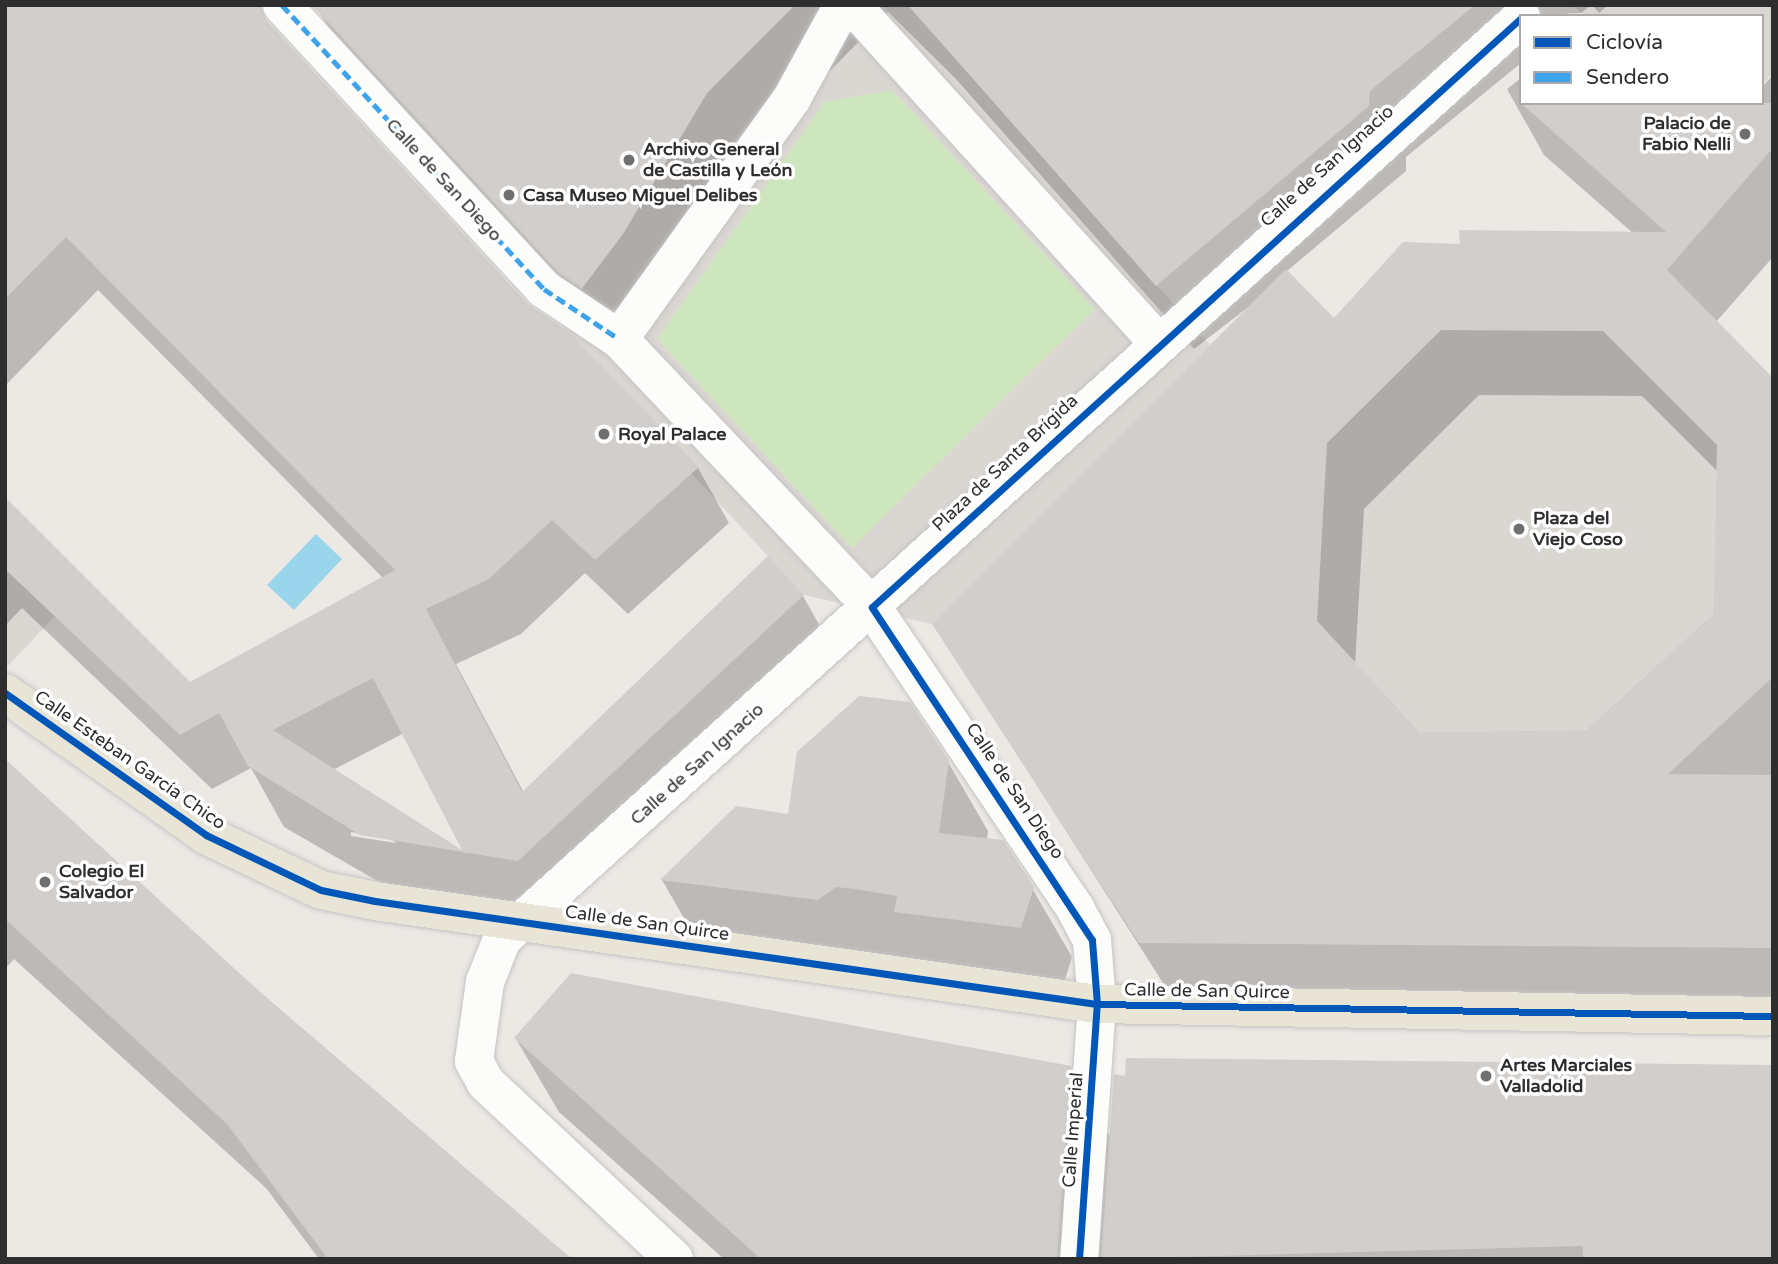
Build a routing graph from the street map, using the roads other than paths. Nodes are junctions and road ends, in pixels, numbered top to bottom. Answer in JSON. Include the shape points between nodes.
{"nodes":[{"id":1,"x":282,"y":5,"type":"edge"},
{"id":2,"x":843,"y":5,"type":"edge"},
{"id":3,"x":852,"y":5,"type":"edge"},
{"id":4,"x":1519,"y":20,"type":"edge"},
{"id":5,"x":619,"y":339,"type":"junction"},
{"id":6,"x":1158,"y":342,"type":"junction"},
{"id":7,"x":872,"y":607,"type":"junction"},
{"id":8,"x":5,"y":693,"type":"edge"},
{"id":9,"x":521,"y":920,"type":"junction"},
{"id":10,"x":1097,"y":1004,"type":"junction"},
{"id":11,"x":1773,"y":1016,"type":"edge"},
{"id":12,"x":674,"y":1259,"type":"edge"},
{"id":13,"x":1079,"y":1259,"type":"edge"}],
"edges":[{"from":1,"to":5,"type":"street","name":"Calle de San Diego","via":[[544,289]]},
{"from":2,"to":5,"type":"street","via":[[792,98]]},
{"from":3,"to":6,"type":"street"},
{"from":4,"to":6,"type":"street","name":"Calle de San Ignacio"},
{"from":5,"to":7,"type":"street"},
{"from":6,"to":7,"type":"street","name":"Plaza de Santa Brígida"},
{"from":7,"to":9,"type":"street","name":"Calle de San Ignacio"},
{"from":7,"to":10,"type":"street","name":"Calle de San Diego","via":[[1076,910],[1092,940]]},
{"from":8,"to":9,"type":"main road","name":"Calle Esteban García Chico","via":[[206,835],[261,865],[321,890]]},
{"from":9,"to":10,"type":"main road","name":"Calle de San Quirce"},
{"from":9,"to":12,"type":"street","via":[[502,939],[485,982],[474,1061],[486,1083],[535,1132]]},
{"from":10,"to":11,"type":"main road","name":"Calle de San Quirce"},
{"from":10,"to":13,"type":"street","name":"Calle Imperial"}]}
